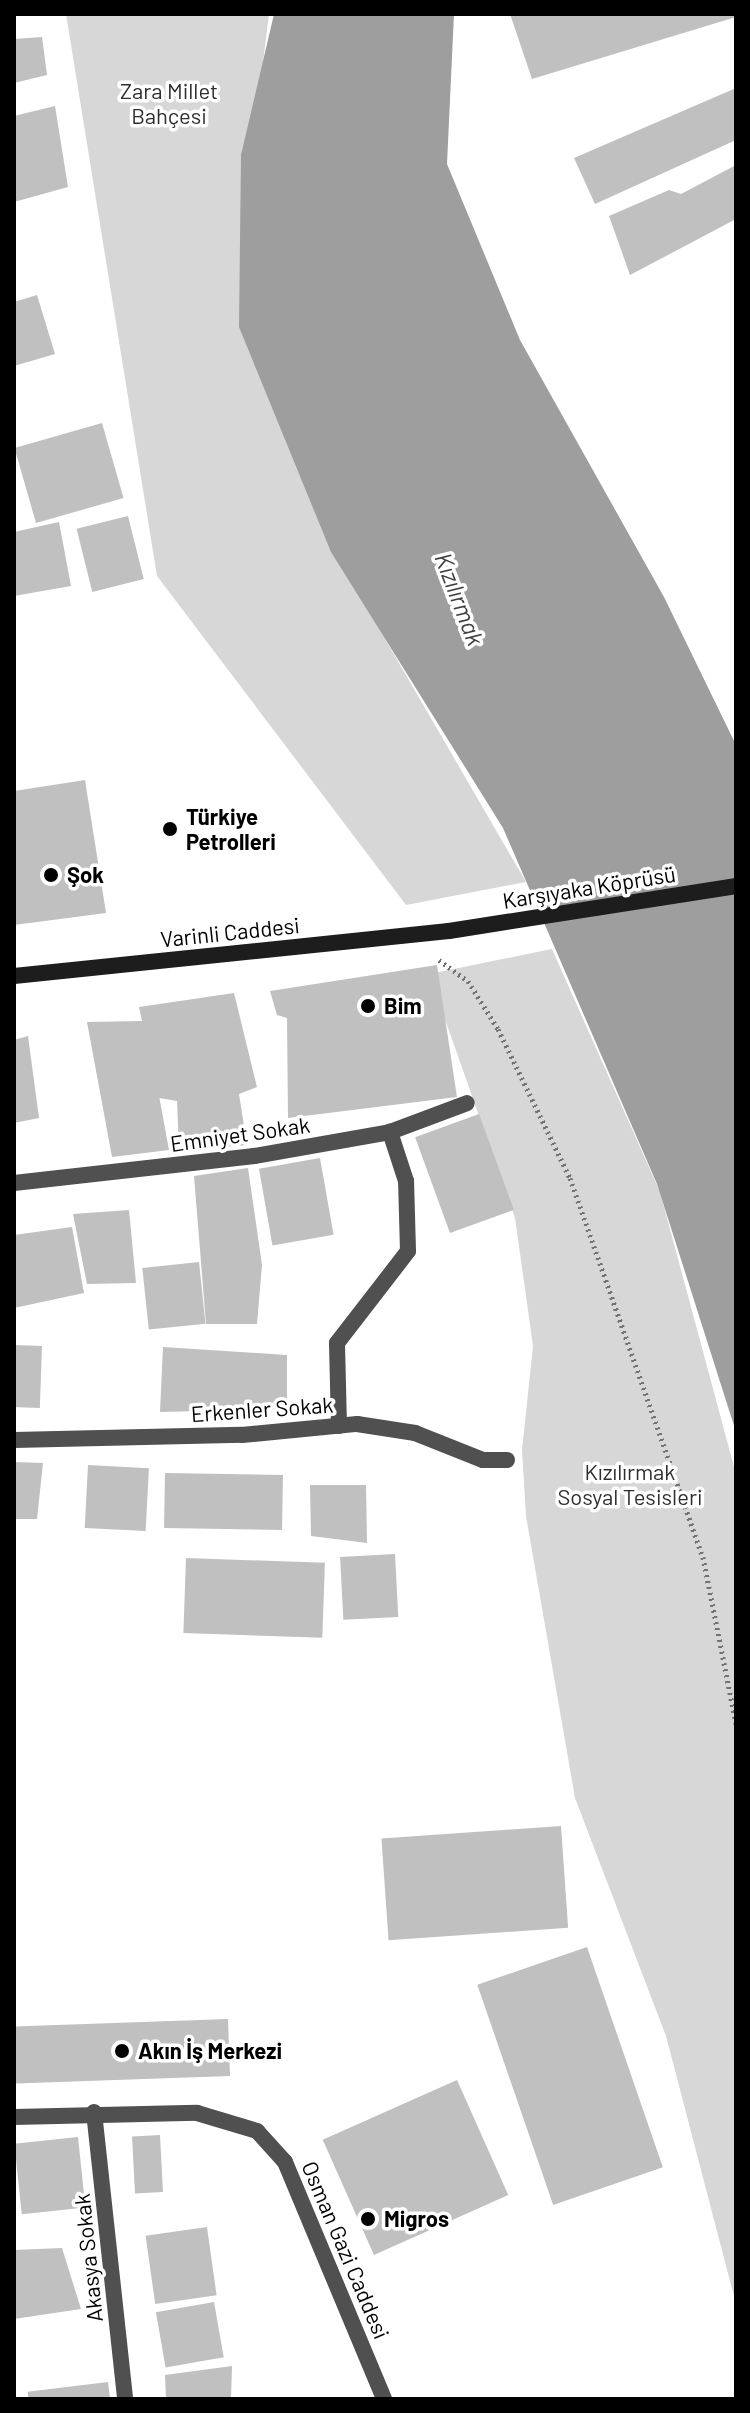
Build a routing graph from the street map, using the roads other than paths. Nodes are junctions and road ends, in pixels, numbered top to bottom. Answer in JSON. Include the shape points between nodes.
{"nodes":[{"id":1,"x":736,"y":886,"type":"edge"},
{"id":2,"x":449,"y":931,"type":"joint"},
{"id":3,"x":14,"y":976,"type":"edge"},
{"id":4,"x":467,"y":1103,"type":"dead end"},
{"id":5,"x":390,"y":1132,"type":"junction"},
{"id":6,"x":14,"y":1183,"type":"edge"},
{"id":7,"x":339,"y":1426,"type":"junction"},
{"id":8,"x":14,"y":1440,"type":"edge"},
{"id":9,"x":507,"y":1460,"type":"dead end"},
{"id":10,"x":94,"y":2112,"type":"junction"},
{"id":11,"x":14,"y":2117,"type":"edge"},
{"id":12,"x":125,"y":2399,"type":"edge"},
{"id":13,"x":384,"y":2399,"type":"edge"}],
"edges":[{"from":1,"to":2,"type":"main road","name":"Karşıyaka Köprüsü"},
{"from":2,"to":3,"type":"main road","name":"Varinli Caddesi"},
{"from":4,"to":5,"type":"street","name":"Emniyet Sokak"},
{"from":5,"to":6,"type":"street","name":"Emniyet Sokak","via":[[254,1156]]},
{"from":5,"to":7,"type":"street","via":[[406,1181],[408,1251],[337,1343]]},
{"from":7,"to":8,"type":"street","name":"Erkenler Sokak"},
{"from":7,"to":9,"type":"street","name":"Erkenler Sokak","via":[[415,1433],[483,1460]]},
{"from":10,"to":11,"type":"street","name":"Osman Gazi Caddesi"},
{"from":10,"to":12,"type":"street","name":"Akasya Sokak"},
{"from":10,"to":13,"type":"street","name":"Osman Gazi Caddesi","via":[[197,2113],[257,2131],[285,2162]]}]}
